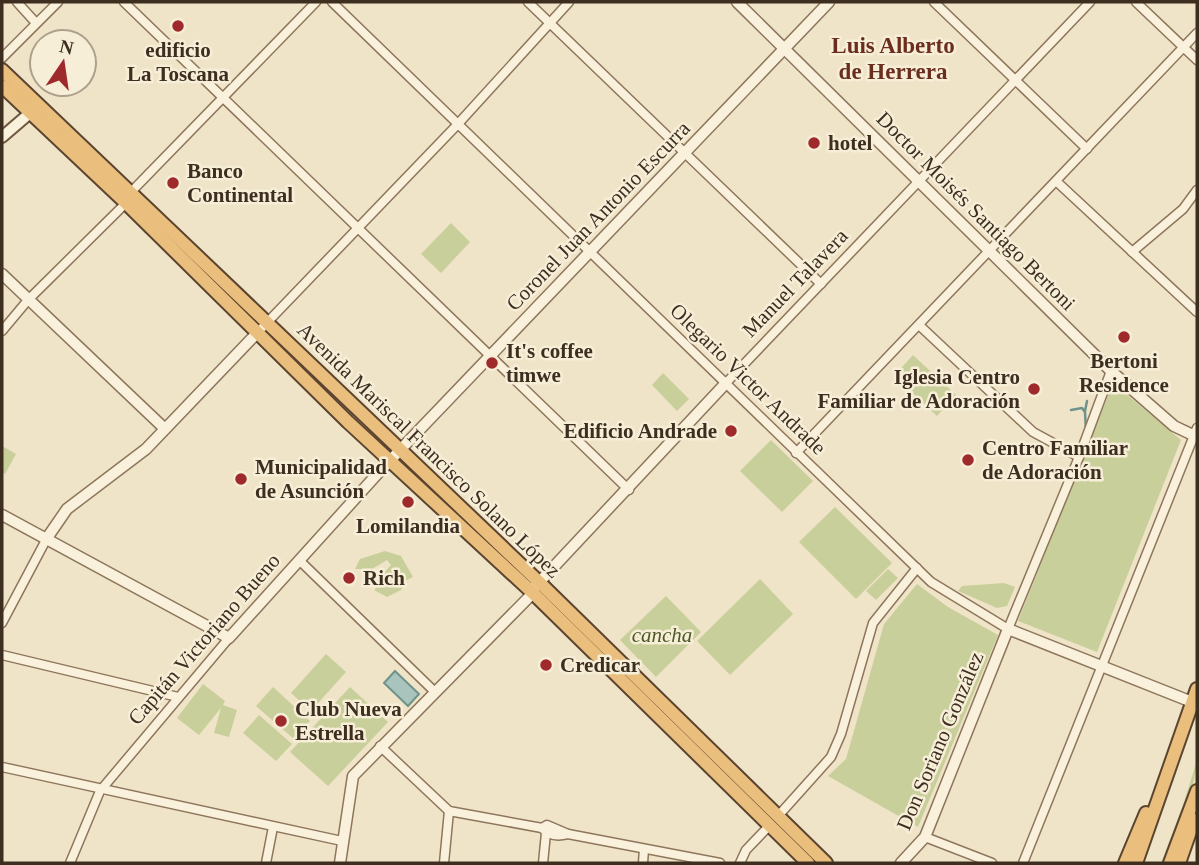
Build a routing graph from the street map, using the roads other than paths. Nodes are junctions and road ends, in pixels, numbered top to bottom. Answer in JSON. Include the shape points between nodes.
{"nodes":[{"id":1,"x":16,"y":2,"type":"edge"},
{"id":2,"x":58,"y":2,"type":"edge"},
{"id":3,"x":124,"y":2,"type":"edge"},
{"id":4,"x":316,"y":2,"type":"edge"},
{"id":5,"x":332,"y":2,"type":"edge"},
{"id":6,"x":528,"y":2,"type":"edge"},
{"id":7,"x":569,"y":2,"type":"edge"},
{"id":8,"x":737,"y":2,"type":"edge"},
{"id":9,"x":829,"y":2,"type":"edge"},
{"id":10,"x":934,"y":2,"type":"edge"},
{"id":11,"x":1090,"y":2,"type":"edge"},
{"id":12,"x":1136,"y":2,"type":"edge"},
{"id":13,"x":549,"y":22,"type":"junction"},
{"id":14,"x":36,"y":23,"type":"junction"},
{"id":15,"x":1197,"y":33,"type":"edge"},
{"id":16,"x":785,"y":47,"type":"junction"},
{"id":17,"x":1183,"y":48,"type":"junction"},
{"id":18,"x":2,"y":58,"type":"edge"},
{"id":19,"x":1197,"y":60,"type":"edge"},
{"id":20,"x":2,"y":69,"type":"edge"},
{"id":21,"x":1015,"y":79,"type":"junction"},
{"id":22,"x":4,"y":90,"type":"edge"},
{"id":23,"x":225,"y":98,"type":"junction"},
{"id":24,"x":30,"y":113,"type":"junction"},
{"id":25,"x":457,"y":125,"type":"junction"},
{"id":26,"x":66,"y":130,"type":"junction"},
{"id":27,"x":2,"y":137,"type":"edge"},
{"id":28,"x":1087,"y":149,"type":"junction"},
{"id":29,"x":685,"y":155,"type":"junction"},
{"id":30,"x":1056,"y":181,"type":"junction"},
{"id":31,"x":920,"y":182,"type":"junction"},
{"id":32,"x":1197,"y":190,"type":"edge"},
{"id":33,"x":129,"y":197,"type":"junction"},
{"id":34,"x":356,"y":227,"type":"junction"},
{"id":35,"x":988,"y":251,"type":"junction"},
{"id":36,"x":588,"y":253,"type":"junction"},
{"id":37,"x":1132,"y":253,"type":"junction"},
{"id":38,"x":2,"y":274,"type":"edge"},
{"id":39,"x":821,"y":284,"type":"junction"},
{"id":40,"x":28,"y":300,"type":"junction"},
{"id":41,"x":1197,"y":312,"type":"edge"},
{"id":42,"x":919,"y":325,"type":"junction"},
{"id":43,"x":262,"y":328,"type":"junction"},
{"id":44,"x":2,"y":331,"type":"edge"},
{"id":45,"x":492,"y":358,"type":"junction"},
{"id":46,"x":1111,"y":371,"type":"junction"},
{"id":47,"x":726,"y":383,"type":"junction"},
{"id":48,"x":164,"y":428,"type":"junction"},
{"id":49,"x":1196,"y":433,"type":"edge"},
{"id":50,"x":796,"y":453,"type":"junction"},
{"id":51,"x":395,"y":456,"type":"junction"},
{"id":52,"x":1079,"y":457,"type":"junction"},
{"id":53,"x":628,"y":489,"type":"junction"},
{"id":54,"x":2,"y":515,"type":"edge"},
{"id":55,"x":47,"y":538,"type":"junction"},
{"id":56,"x":299,"y":560,"type":"junction"},
{"id":57,"x":917,"y":568,"type":"junction"},
{"id":58,"x":536,"y":588,"type":"junction"},
{"id":59,"x":2,"y":623,"type":"edge"},
{"id":60,"x":1008,"y":629,"type":"junction"},
{"id":61,"x":229,"y":638,"type":"junction"},
{"id":62,"x":2,"y":655,"type":"edge"},
{"id":63,"x":1103,"y":666,"type":"junction"},
{"id":64,"x":1197,"y":689,"type":"edge"},
{"id":65,"x":435,"y":692,"type":"junction"},
{"id":66,"x":178,"y":697,"type":"junction"},
{"id":67,"x":1192,"y":702,"type":"junction"},
{"id":68,"x":1179,"y":735,"type":"junction"},
{"id":69,"x":380,"y":746,"type":"junction"},
{"id":70,"x":2,"y":767,"type":"edge"},
{"id":71,"x":100,"y":790,"type":"junction"},
{"id":72,"x":1197,"y":790,"type":"edge"},
{"id":73,"x":1197,"y":800,"type":"edge"},
{"id":74,"x":449,"y":811,"type":"junction"},
{"id":75,"x":774,"y":820,"type":"junction"},
{"id":76,"x":273,"y":827,"type":"junction"},
{"id":77,"x":544,"y":831,"type":"junction"},
{"id":78,"x":925,"y":837,"type":"junction"},
{"id":79,"x":342,"y":841,"type":"junction"},
{"id":80,"x":644,"y":849,"type":"junction"},
{"id":81,"x":1174,"y":861,"type":"edge"},
{"id":82,"x":70,"y":863,"type":"edge"},
{"id":83,"x":265,"y":863,"type":"edge"},
{"id":84,"x":340,"y":863,"type":"edge"},
{"id":85,"x":444,"y":863,"type":"edge"},
{"id":86,"x":543,"y":863,"type":"edge"},
{"id":87,"x":643,"y":863,"type":"edge"},
{"id":88,"x":720,"y":863,"type":"edge"},
{"id":89,"x":740,"y":863,"type":"edge"},
{"id":90,"x":808,"y":863,"type":"edge"},
{"id":91,"x":826,"y":863,"type":"edge"},
{"id":92,"x":901,"y":863,"type":"edge"},
{"id":93,"x":992,"y":863,"type":"edge"},
{"id":94,"x":1023,"y":863,"type":"edge"},
{"id":95,"x":1125,"y":863,"type":"edge"},
{"id":96,"x":1136,"y":863,"type":"edge"}],
"edges":[{"from":1,"to":14,"type":"street"},
{"from":2,"to":14,"type":"street"},
{"from":3,"to":23,"type":"street"},
{"from":4,"to":23,"type":"street"},
{"from":5,"to":25,"type":"street","name":"Olegario Victor Andrade"},
{"from":6,"to":13,"type":"street"},
{"from":7,"to":13,"type":"street"},
{"from":8,"to":16,"type":"street","name":"Doctor Moisés Santiago Bertoni"},
{"from":9,"to":16,"type":"street","name":"Coronel Juan Antonio Escurra"},
{"from":10,"to":21,"type":"street"},
{"from":11,"to":21,"type":"street","name":"Manuel Talavera"},
{"from":12,"to":17,"type":"street"},
{"from":13,"to":25,"type":"street"},
{"from":13,"to":29,"type":"street"},
{"from":14,"to":18,"type":"street"},
{"from":15,"to":17,"type":"street"},
{"from":16,"to":29,"type":"street","name":"Coronel Juan Antonio Escurra"},
{"from":16,"to":31,"type":"street","name":"Doctor Moisés Santiago Bertoni"},
{"from":17,"to":19,"type":"street"},
{"from":17,"to":28,"type":"street"},
{"from":20,"to":26,"type":"highway","name":"Avenida Mariscal Francisco Solano López"},
{"from":21,"to":28,"type":"street"},
{"from":21,"to":31,"type":"street","name":"Manuel Talavera"},
{"from":22,"to":24,"type":"highway","name":"Avenida Mariscal Francisco Solano López"},
{"from":22,"to":26,"type":"street","via":[[24,96],[52,124]]},
{"from":23,"to":33,"type":"street"},
{"from":23,"to":34,"type":"street"},
{"from":24,"to":27,"type":"main road"},
{"from":24,"to":33,"type":"highway","name":"Avenida Mariscal Francisco Solano López"},
{"from":25,"to":34,"type":"street"},
{"from":25,"to":36,"type":"street","name":"Olegario Victor Andrade"},
{"from":26,"to":33,"type":"highway","name":"Avenida Mariscal Francisco Solano López"},
{"from":28,"to":30,"type":"street"},
{"from":29,"to":36,"type":"street","name":"Coronel Juan Antonio Escurra"},
{"from":29,"to":39,"type":"street"},
{"from":30,"to":35,"type":"street"},
{"from":30,"to":37,"type":"street"},
{"from":31,"to":35,"type":"street","name":"Doctor Moisés Santiago Bertoni"},
{"from":31,"to":39,"type":"street","name":"Manuel Talavera"},
{"from":32,"to":37,"type":"street","via":[[1183,209]]},
{"from":33,"to":40,"type":"street"},
{"from":33,"to":43,"type":"highway","name":"Avenida Mariscal Francisco Solano López"},
{"from":34,"to":43,"type":"street"},
{"from":34,"to":45,"type":"street"},
{"from":35,"to":42,"type":"street"},
{"from":35,"to":46,"type":"street","name":"Doctor Moisés Santiago Bertoni"},
{"from":36,"to":45,"type":"street","name":"Coronel Juan Antonio Escurra"},
{"from":36,"to":47,"type":"street","name":"Olegario Victor Andrade"},
{"from":37,"to":41,"type":"street"},
{"from":38,"to":40,"type":"street"},
{"from":39,"to":47,"type":"street","name":"Manuel Talavera"},
{"from":40,"to":44,"type":"street"},
{"from":40,"to":48,"type":"street"},
{"from":42,"to":50,"type":"street"},
{"from":42,"to":52,"type":"street","via":[[1033,432]]},
{"from":43,"to":48,"type":"street"},
{"from":43,"to":51,"type":"highway","name":"Avenida Mariscal Francisco Solano López"},
{"from":45,"to":51,"type":"street","name":"Coronel Juan Antonio Escurra"},
{"from":45,"to":53,"type":"street"},
{"from":46,"to":49,"type":"street","name":"Doctor Moisés Santiago Bertoni","via":[[1174,425]]},
{"from":46,"to":52,"type":"street"},
{"from":47,"to":50,"type":"street","name":"Olegario Victor Andrade"},
{"from":47,"to":53,"type":"street","name":"Manuel Talavera"},
{"from":48,"to":55,"type":"street","via":[[129,464],[67,509]]},
{"from":49,"to":63,"type":"street"},
{"from":50,"to":57,"type":"street","name":"Olegario Victor Andrade"},
{"from":51,"to":56,"type":"street","name":"Capitán Victoriano Bueno"},
{"from":51,"to":58,"type":"highway","name":"Avenida Mariscal Francisco Solano López"},
{"from":52,"to":60,"type":"street"},
{"from":53,"to":58,"type":"street","name":"Manuel Talavera"},
{"from":54,"to":55,"type":"street"},
{"from":55,"to":59,"type":"street"},
{"from":55,"to":61,"type":"street"},
{"from":56,"to":61,"type":"street","name":"Capitán Victoriano Bueno"},
{"from":56,"to":65,"type":"street"},
{"from":57,"to":60,"type":"street","name":"Olegario Victor Andrade","via":[[949,595]]},
{"from":57,"to":75,"type":"street","via":[[873,623],[831,757]]},
{"from":58,"to":65,"type":"street","name":"Manuel Talavera"},
{"from":58,"to":75,"type":"highway","name":"Avenida Mariscal Francisco Solano López"},
{"from":60,"to":63,"type":"street","name":"Olegario Victor Andrade"},
{"from":60,"to":78,"type":"street","name":"Don Soriano González"},
{"from":61,"to":66,"type":"street","name":"Capitán Victoriano Bueno"},
{"from":62,"to":66,"type":"street"},
{"from":63,"to":67,"type":"street","name":"Olegario Victor Andrade"},
{"from":63,"to":94,"type":"street"},
{"from":64,"to":67,"type":"highway"},
{"from":65,"to":69,"type":"street","name":"Manuel Talavera"},
{"from":66,"to":71,"type":"street","name":"Capitán Victoriano Bueno"},
{"from":67,"to":68,"type":"highway"},
{"from":68,"to":95,"type":"highway"},
{"from":68,"to":96,"type":"highway"},
{"from":69,"to":74,"type":"street"},
{"from":69,"to":79,"type":"street","name":"Manuel Talavera","via":[[354,776]]},
{"from":70,"to":71,"type":"street"},
{"from":71,"to":76,"type":"street"},
{"from":71,"to":82,"type":"street","name":"Capitán Victoriano Bueno"},
{"from":72,"to":81,"type":"highway"},
{"from":73,"to":81,"type":"highway"},
{"from":74,"to":77,"type":"street"},
{"from":74,"to":85,"type":"street"},
{"from":75,"to":89,"type":"street"},
{"from":75,"to":90,"type":"highway","name":"Avenida Mariscal Francisco Solano López"},
{"from":75,"to":91,"type":"highway","name":"Avenida Mariscal Francisco Solano López"},
{"from":76,"to":79,"type":"street"},
{"from":76,"to":83,"type":"street"},
{"from":77,"to":80,"type":"street","via":[[547,825],[568,834]]},
{"from":77,"to":86,"type":"street"},
{"from":78,"to":92,"type":"street","name":"Don Soriano González"},
{"from":78,"to":93,"type":"street"},
{"from":79,"to":84,"type":"street","name":"Manuel Talavera"},
{"from":80,"to":87,"type":"street"},
{"from":80,"to":88,"type":"street"}]}
